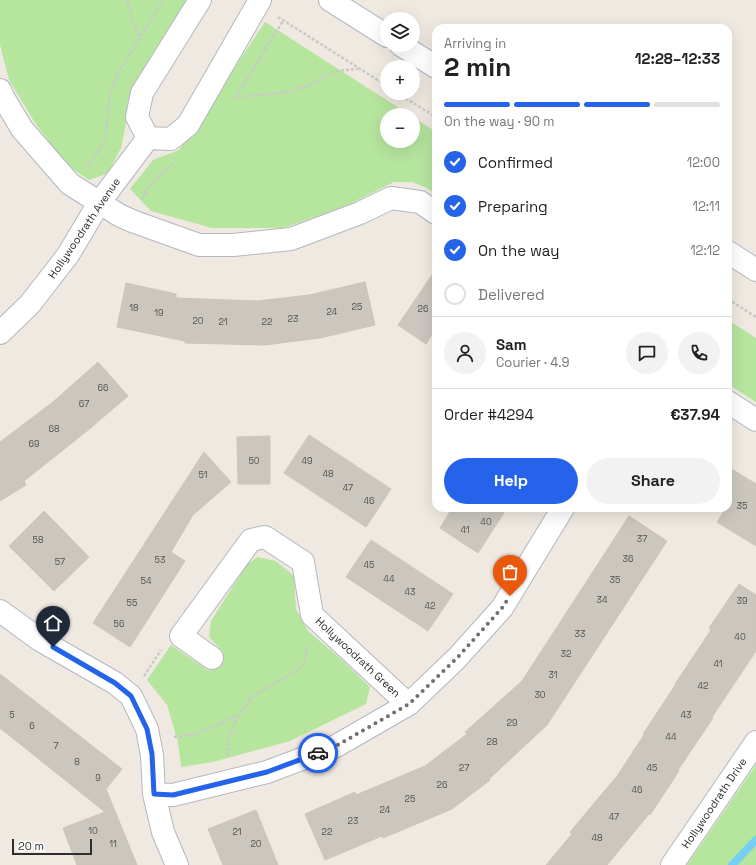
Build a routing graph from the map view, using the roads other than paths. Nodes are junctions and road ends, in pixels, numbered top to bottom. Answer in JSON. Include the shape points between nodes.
{"nodes":[{"id":1,"x":200,"y":0,"type":"edge"},
{"id":2,"x":330,"y":0,"type":"edge"},
{"id":3,"x":258,"y":2,"type":"edge"},
{"id":4,"x":380,"y":32,"type":"edge"},
{"id":5,"x":413,"y":52,"type":"edge"},
{"id":6,"x":432,"y":64,"type":"edge"},
{"id":7,"x":0,"y":90,"type":"edge"},
{"id":8,"x":148,"y":138,"type":"junction"},
{"id":9,"x":99,"y":203,"type":"junction"},
{"id":10,"x":432,"y":210,"type":"edge"},
{"id":11,"x":732,"y":255,"type":"edge"},
{"id":12,"x":756,"y":270,"type":"edge"},
{"id":13,"x":0,"y":333,"type":"edge"},
{"id":14,"x":732,"y":405,"type":"edge"},
{"id":15,"x":756,"y":420,"type":"edge"},
{"id":16,"x":561,"y":512,"type":"edge"},
{"id":17,"x":0,"y":611,"type":"edge"},
{"id":18,"x":212,"y":658,"type":"dead end"},
{"id":19,"x":409,"y":704,"type":"junction"},
{"id":20,"x":756,"y":742,"type":"edge"},
{"id":21,"x":154,"y":794,"type":"junction"},
{"id":22,"x":177,"y":865,"type":"edge"},
{"id":23,"x":672,"y":865,"type":"edge"}],
"edges":[{"from":1,"to":8,"type":"street","via":[[142,93],[137,117]]},
{"from":2,"to":4,"type":"street"},
{"from":3,"to":8,"type":"street","via":[[188,125],[171,139]]},
{"from":5,"to":6,"type":"street"},
{"from":7,"to":9,"type":"street","via":[[22,130],[70,184]]},
{"from":8,"to":9,"type":"street","name":"Hollywoodrath Avenue"},
{"from":9,"to":10,"type":"street","via":[[132,221],[199,245],[234,245],[291,239],[392,198],[420,202]]},
{"from":9,"to":13,"type":"street","name":"Hollywoodrath Avenue","via":[[68,255],[30,304]]},
{"from":11,"to":12,"type":"street"},
{"from":14,"to":15,"type":"street"},
{"from":16,"to":19,"type":"street","name":"Hollywoodrath Green","via":[[502,608],[457,658]]},
{"from":17,"to":21,"type":"street","via":[[40,640],[115,683],[131,696],[147,729],[152,754]]},
{"from":18,"to":19,"type":"street","name":"Hollywoodrath Green","via":[[181,636],[251,540],[265,538],[303,562],[312,615]]},
{"from":19,"to":21,"type":"street","name":"Hollywoodrath Green","via":[[336,746],[267,772],[173,795]]},
{"from":20,"to":23,"type":"street","name":"Hollywoodrath Drive"},
{"from":21,"to":22,"type":"street","via":[[163,832]]}]}
